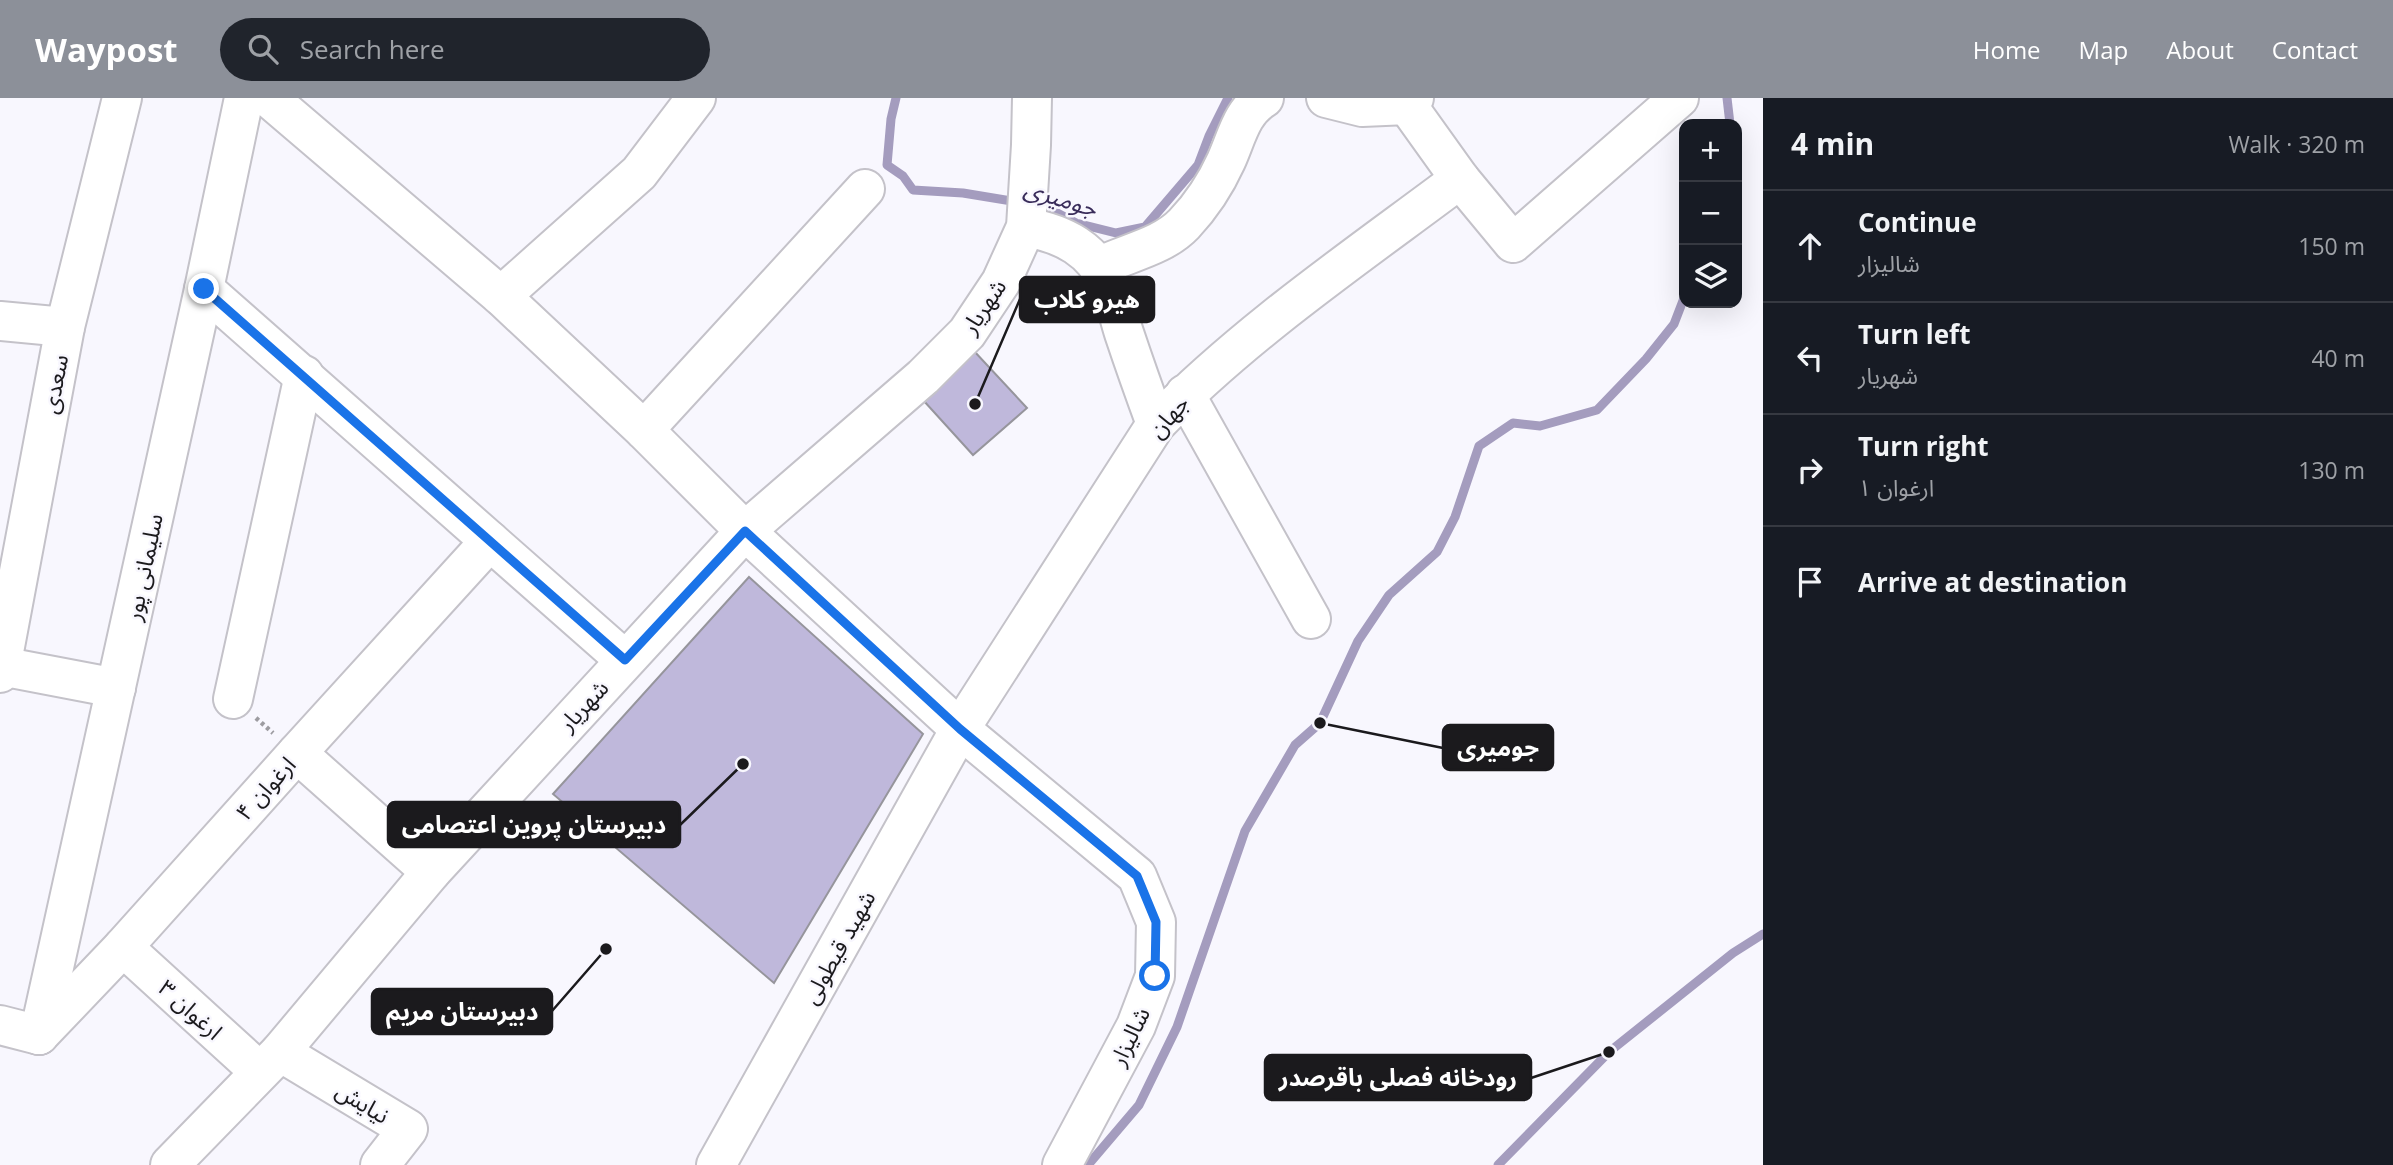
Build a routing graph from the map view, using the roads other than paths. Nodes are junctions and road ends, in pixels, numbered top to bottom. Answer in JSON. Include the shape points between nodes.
{"nodes":[{"id":1,"x":122,"y":98,"type":"edge"},
{"id":2,"x":244,"y":98,"type":"edge"},
{"id":3,"x":269,"y":98,"type":"edge"},
{"id":4,"x":696,"y":98,"type":"edge"},
{"id":5,"x":1032,"y":98,"type":"edge"},
{"id":6,"x":1264,"y":98,"type":"edge"},
{"id":7,"x":1325,"y":98,"type":"edge"},
{"id":8,"x":1679,"y":98,"type":"edge"},
{"id":9,"x":1408,"y":100,"type":"edge"},
{"id":10,"x":1460,"y":179,"type":"junction"},
{"id":11,"x":864,"y":189,"type":"dead end"},
{"id":12,"x":1027,"y":207,"type":"junction"},
{"id":13,"x":1098,"y":267,"type":"junction"},
{"id":14,"x":204,"y":289,"type":"junction"},
{"id":15,"x":501,"y":296,"type":"junction"},
{"id":16,"x":0,"y":321,"type":"edge"},
{"id":17,"x":65,"y":327,"type":"junction"},
{"id":18,"x":304,"y":375,"type":"junction"},
{"id":19,"x":1185,"y":394,"type":"junction"},
{"id":20,"x":1156,"y":424,"type":"junction"},
{"id":21,"x":644,"y":430,"type":"junction"},
{"id":22,"x":745,"y":531,"type":"junction"},
{"id":23,"x":490,"y":541,"type":"junction"},
{"id":24,"x":1311,"y":619,"type":"dead end"},
{"id":25,"x":625,"y":660,"type":"junction"},
{"id":26,"x":1,"y":668,"type":"edge"},
{"id":27,"x":116,"y":688,"type":"junction"},
{"id":28,"x":233,"y":699,"type":"road end"},
{"id":29,"x":960,"y":729,"type":"junction"},
{"id":30,"x":297,"y":752,"type":"junction"},
{"id":31,"x":431,"y":872,"type":"junction"},
{"id":32,"x":123,"y":947,"type":"junction"},
{"id":33,"x":0,"y":1025,"type":"edge"},
{"id":34,"x":39,"y":1035,"type":"junction"},
{"id":35,"x":269,"y":1061,"type":"junction"},
{"id":36,"x":170,"y":1165,"type":"edge"},
{"id":37,"x":380,"y":1165,"type":"edge"},
{"id":38,"x":716,"y":1165,"type":"edge"},
{"id":39,"x":1062,"y":1165,"type":"edge"}],
"edges":[{"from":1,"to":17,"type":"street","name":"سعدی"},
{"from":2,"to":14,"type":"street","name":"سلیمانی پور"},
{"from":3,"to":15,"type":"street","name":"شالیزار"},
{"from":4,"to":15,"type":"street","via":[[639,173]]},
{"from":5,"to":12,"type":"street","name":"شهریار"},
{"from":6,"to":13,"type":"street","via":[[1253,105],[1206,196],[1183,226],[1146,248]]},
{"from":7,"to":9,"type":"street","via":[[1362,107]]},
{"from":8,"to":10,"type":"street","via":[[1513,243]]},
{"from":9,"to":10,"type":"street"},
{"from":10,"to":19,"type":"street","name":"جهان","via":[[1267,324]]},
{"from":11,"to":21,"type":"street"},
{"from":12,"to":13,"type":"street"},
{"from":12,"to":22,"type":"street","name":"شهریار","via":[[1001,282],[967,333],[923,377]]},
{"from":13,"to":20,"type":"street","via":[[1110,287]]},
{"from":14,"to":18,"type":"street"},
{"from":14,"to":27,"type":"street","name":"سلیمانی پور"},
{"from":15,"to":21,"type":"street","name":"شالیزار"},
{"from":16,"to":17,"type":"street"},
{"from":17,"to":26,"type":"street","name":"سعدی"},
{"from":18,"to":23,"type":"street"},
{"from":18,"to":28,"type":"street"},
{"from":19,"to":20,"type":"street","name":"جهان"},
{"from":19,"to":24,"type":"street"},
{"from":20,"to":29,"type":"street","name":"جهان"},
{"from":21,"to":22,"type":"street","name":"شالیزار"},
{"from":22,"to":25,"type":"street","name":"شهریار"},
{"from":22,"to":29,"type":"street","name":"شالیزار"},
{"from":23,"to":25,"type":"street"},
{"from":23,"to":30,"type":"street","name":"ارغوان ۴"},
{"from":25,"to":31,"type":"street","name":"شهریار"},
{"from":26,"to":27,"type":"street"},
{"from":27,"to":34,"type":"street","name":"سلیمانی پور"},
{"from":29,"to":38,"type":"street","name":"شهید قیطولی"},
{"from":29,"to":39,"type":"street","name":"شالیزار","via":[[1137,876],[1156,922],[1155,976],[1136,1026]]},
{"from":30,"to":31,"type":"street"},
{"from":30,"to":32,"type":"street","name":"ارغوان ۴"},
{"from":31,"to":35,"type":"street","name":"شهریار"},
{"from":32,"to":34,"type":"street","name":"ارغوان ۴"},
{"from":32,"to":35,"type":"street","name":"ارغوان ۳"},
{"from":33,"to":34,"type":"street"},
{"from":35,"to":36,"type":"street","name":"شهریار"},
{"from":35,"to":37,"type":"street","name":"نیایش","via":[[408,1129]]}]}
